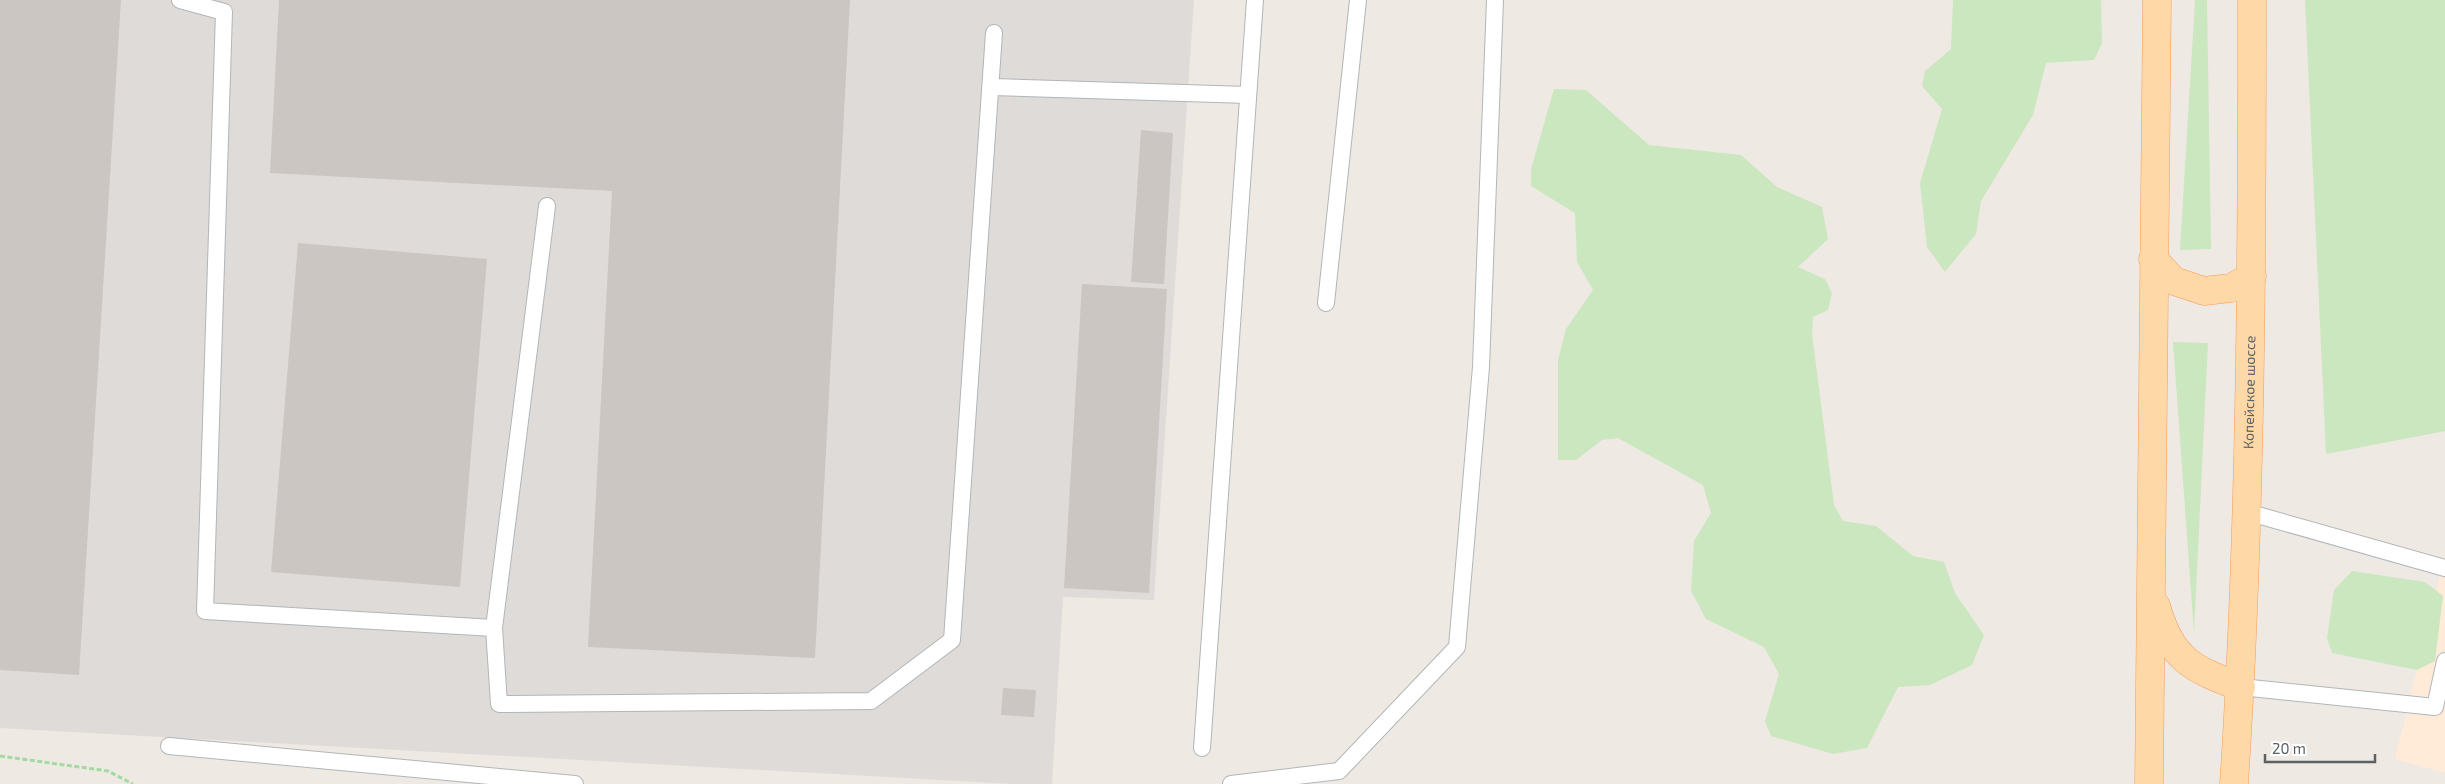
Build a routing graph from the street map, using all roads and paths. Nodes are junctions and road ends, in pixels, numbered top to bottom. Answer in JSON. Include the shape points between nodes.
{"nodes":[{"id":1,"x":180,"y":0,"type":"edge"},
{"id":2,"x":1255,"y":0,"type":"edge"},
{"id":3,"x":1358,"y":0,"type":"edge"},
{"id":4,"x":1495,"y":0,"type":"edge"},
{"id":5,"x":2157,"y":0,"type":"edge"},
{"id":6,"x":2252,"y":0,"type":"edge"},
{"id":7,"x":994,"y":33,"type":"dead end"},
{"id":8,"x":991,"y":87,"type":"junction"},
{"id":9,"x":1248,"y":96,"type":"junction"},
{"id":10,"x":547,"y":206,"type":"dead end"},
{"id":11,"x":2153,"y":259,"type":"junction"},
{"id":12,"x":2252,"y":276,"type":"junction"},
{"id":13,"x":1326,"y":303,"type":"dead end"},
{"id":14,"x":2247,"y":512,"type":"junction"},
{"id":15,"x":2445,"y":568,"type":"edge"},
{"id":16,"x":2151,"y":587,"type":"junction"},
{"id":17,"x":494,"y":628,"type":"junction"},
{"id":18,"x":2445,"y":661,"type":"edge"},
{"id":19,"x":2241,"y":687,"type":"junction"},
{"id":20,"x":2440,"y":709,"type":"edge"},
{"id":21,"x":169,"y":746,"type":"dead end"},
{"id":22,"x":1202,"y":748,"type":"dead end"},
{"id":23,"x":0,"y":756,"type":"edge"},
{"id":24,"x":133,"y":784,"type":"edge"},
{"id":25,"x":575,"y":784,"type":"edge"},
{"id":26,"x":1231,"y":784,"type":"edge"},
{"id":27,"x":2149,"y":784,"type":"edge"},
{"id":28,"x":2234,"y":784,"type":"edge"}],
"edges":[{"from":1,"to":17,"type":"lane","via":[[224,12],[205,611]]},
{"from":2,"to":9,"type":"lane"},
{"from":3,"to":13,"type":"lane"},
{"from":4,"to":26,"type":"lane","via":[[1481,367],[1457,647],[1338,771]]},
{"from":5,"to":11,"type":"main road"},
{"from":6,"to":12,"type":"main road","name":"Копейское шоссе"},
{"from":7,"to":8,"type":"lane"},
{"from":8,"to":9,"type":"lane"},
{"from":8,"to":17,"type":"lane","via":[[952,640],[871,701],[499,704]]},
{"from":9,"to":22,"type":"lane"},
{"from":10,"to":17,"type":"lane"},
{"from":11,"to":12,"type":"main road","via":[[2174,281],[2204,291],[2231,288]]},
{"from":11,"to":16,"type":"main road"},
{"from":12,"to":14,"type":"main road","name":"Копейское шоссе"},
{"from":14,"to":15,"type":"lane"},
{"from":14,"to":19,"type":"main road","name":"Копейское шоссе"},
{"from":16,"to":19,"type":"main road","via":[[2162,629],[2183,660],[2208,676]]},
{"from":16,"to":27,"type":"main road"},
{"from":18,"to":20,"type":"lane"},
{"from":19,"to":20,"type":"lane"},
{"from":19,"to":28,"type":"main road","name":"Копейское шоссе"},
{"from":21,"to":25,"type":"lane"},
{"from":23,"to":24,"type":"path","via":[[108,771]]}]}
